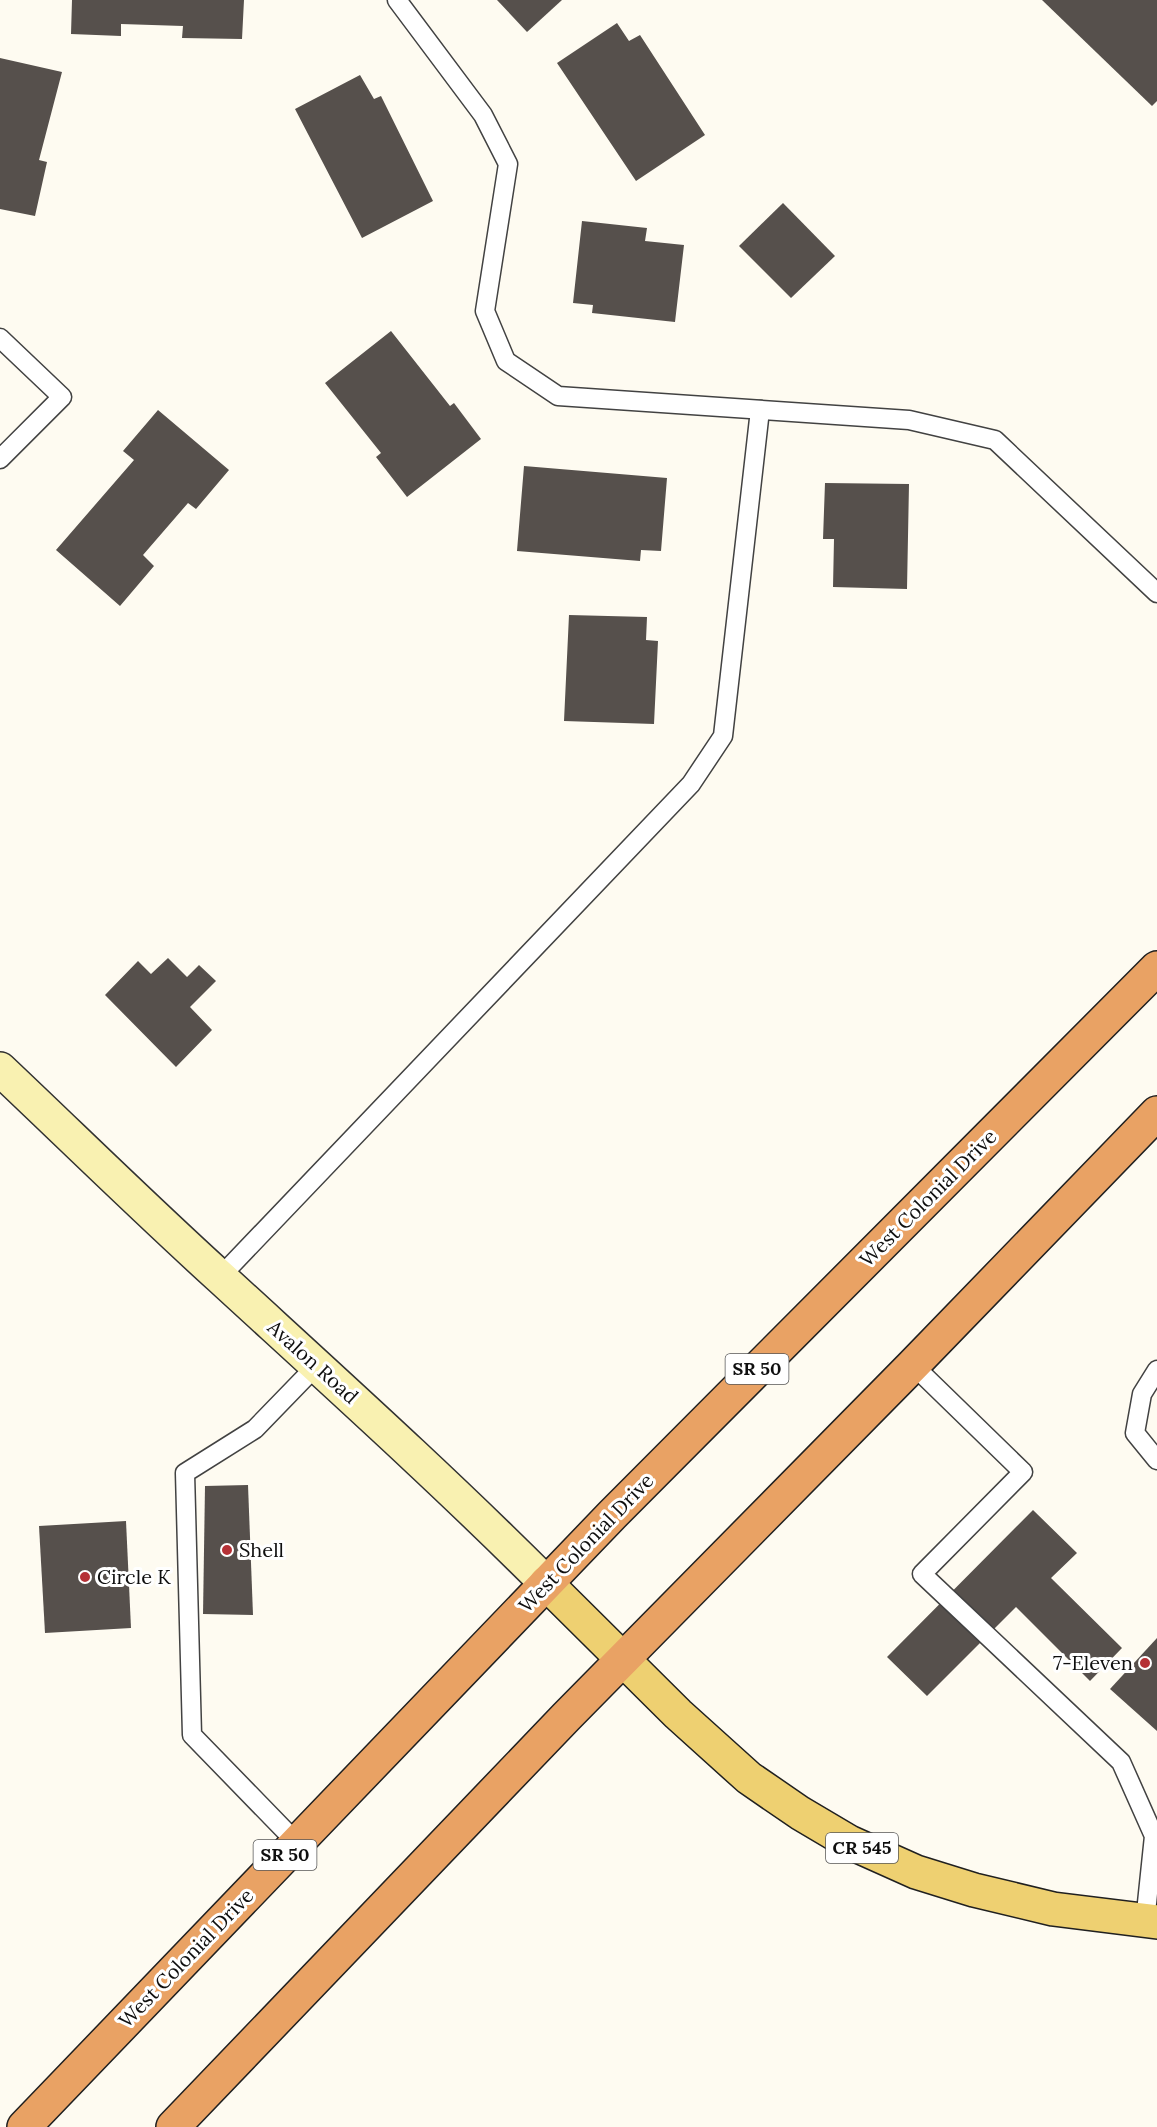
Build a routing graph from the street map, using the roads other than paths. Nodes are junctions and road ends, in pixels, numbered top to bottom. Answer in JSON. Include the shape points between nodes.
{"nodes":[{"id":1,"x":397,"y":0,"type":"edge"},
{"id":2,"x":0,"y":338,"type":"edge"},
{"id":3,"x":760,"y":410,"type":"junction"},
{"id":4,"x":0,"y":459,"type":"edge"},
{"id":5,"x":1157,"y":593,"type":"edge"},
{"id":6,"x":1157,"y":968,"type":"edge"},
{"id":7,"x":0,"y":1069,"type":"edge"},
{"id":8,"x":1157,"y":1113,"type":"edge"},
{"id":9,"x":220,"y":1277,"type":"junction"},
{"id":10,"x":318,"y":1364,"type":"junction"},
{"id":11,"x":913,"y":1365,"type":"junction"},
{"id":12,"x":1157,"y":1370,"type":"edge"},
{"id":13,"x":1157,"y":1460,"type":"edge"},
{"id":14,"x":546,"y":1583,"type":"junction"},
{"id":15,"x":622,"y":1659,"type":"junction"},
{"id":16,"x":297,"y":1843,"type":"junction"},
{"id":17,"x":1151,"y":1922,"type":"edge"},
{"id":18,"x":24,"y":2127,"type":"edge"},
{"id":19,"x":173,"y":2127,"type":"edge"}],
"edges":[{"from":1,"to":3,"type":"lane","via":[[483,115],[508,164],[485,311],[506,361],[558,396]]},
{"from":2,"to":4,"type":"lane","via":[[62,397]]},
{"from":3,"to":5,"type":"lane","via":[[909,420],[995,440]]},
{"from":3,"to":9,"type":"lane","via":[[723,736],[691,784]]},
{"from":6,"to":14,"type":"highway","name":"West Colonial Drive","number":"SR 50"},
{"from":7,"to":9,"type":"main road","name":"Avalon Road","number":"CR 545"},
{"from":8,"to":11,"type":"highway"},
{"from":9,"to":10,"type":"main road","name":"Avalon Road","number":"CR 545"},
{"from":10,"to":14,"type":"main road","name":"Avalon Road","number":"CR 545"},
{"from":10,"to":16,"type":"lane","via":[[255,1429],[185,1473],[192,1735]]},
{"from":11,"to":15,"type":"highway"},
{"from":11,"to":17,"type":"lane","via":[[1023,1472],[922,1574],[1121,1762],[1154,1836]]},
{"from":12,"to":13,"type":"lane","via":[[1142,1395],[1135,1433]]},
{"from":14,"to":15,"type":"main road","name":"Avalon Road","number":"CR 545"},
{"from":14,"to":16,"type":"highway","name":"West Colonial Drive","number":"SR 50"},
{"from":15,"to":17,"type":"main road","number":"CR 545","via":[[749,1778],[849,1842],[916,1872],[974,1890],[1053,1910]]},
{"from":15,"to":19,"type":"highway"},
{"from":16,"to":18,"type":"highway","name":"West Colonial Drive","number":"SR 50"}]}
